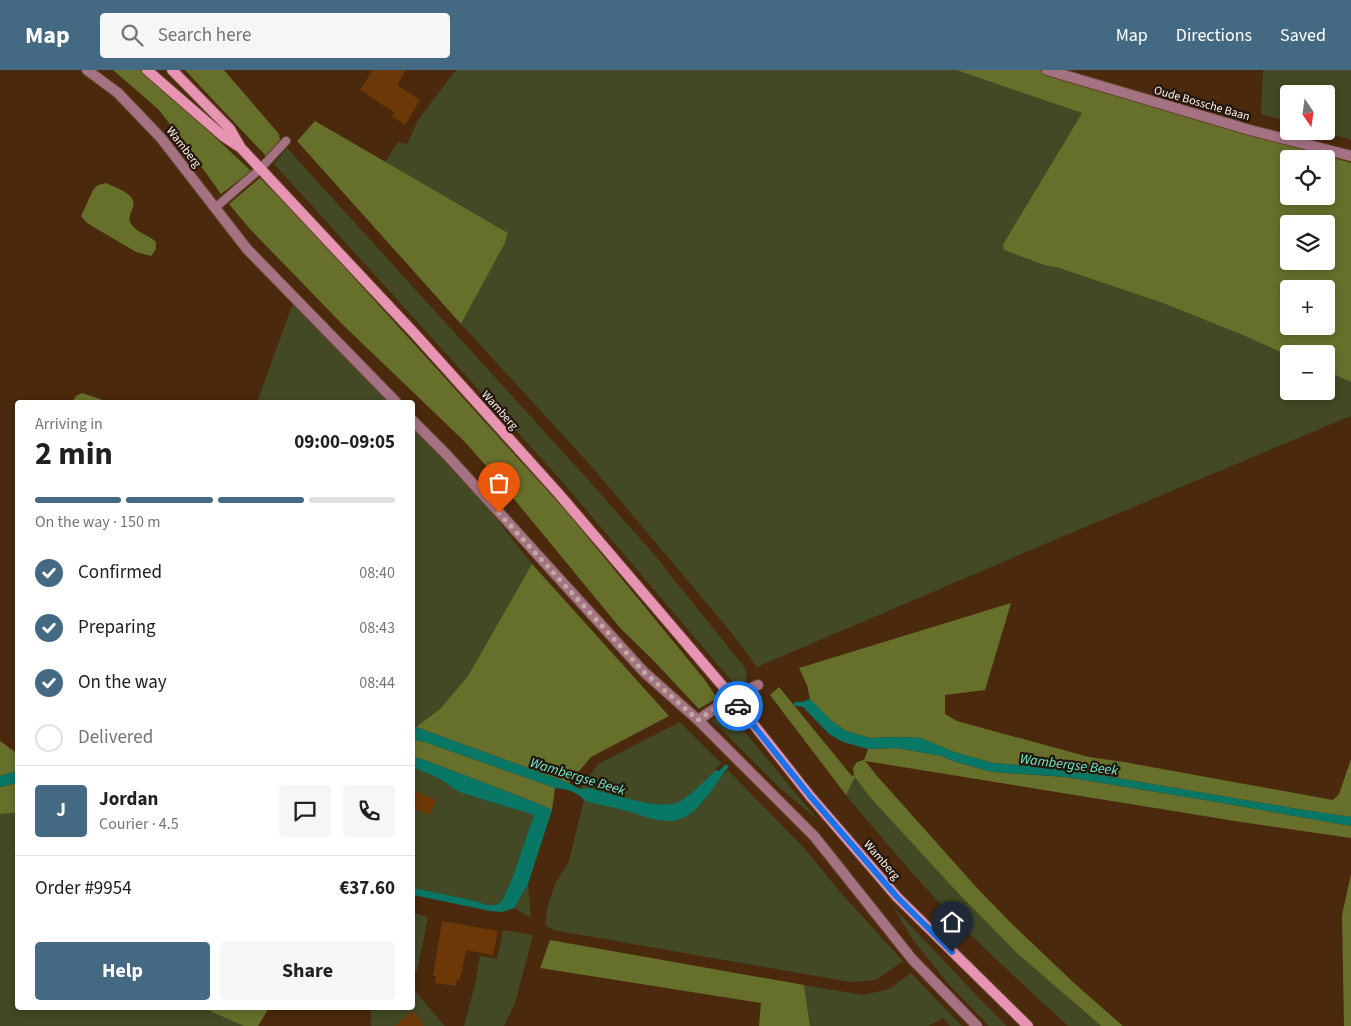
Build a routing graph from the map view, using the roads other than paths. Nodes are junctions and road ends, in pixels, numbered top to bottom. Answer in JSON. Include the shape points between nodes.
{"nodes":[{"id":1,"x":86,"y":70,"type":"edge"},
{"id":2,"x":147,"y":70,"type":"edge"},
{"id":3,"x":172,"y":70,"type":"edge"},
{"id":4,"x":1047,"y":70,"type":"edge"},
{"id":5,"x":286,"y":141,"type":"dead end"},
{"id":6,"x":241,"y":148,"type":"junction"},
{"id":7,"x":1351,"y":156,"type":"edge"},
{"id":8,"x":260,"y":169,"type":"junction"},
{"id":9,"x":215,"y":208,"type":"junction"},
{"id":10,"x":394,"y":400,"type":"edge"},
{"id":11,"x":415,"y":423,"type":"edge"},
{"id":12,"x":758,"y":685,"type":"dead end"},
{"id":13,"x":732,"y":697,"type":"junction"},
{"id":14,"x":698,"y":720,"type":"junction"},
{"id":15,"x":976,"y":1026,"type":"edge"},
{"id":16,"x":1028,"y":1026,"type":"edge"}],
"edges":[{"from":1,"to":9,"type":"street","name":"Wamberg","via":[[118,94],[161,138]]},
{"from":2,"to":6,"type":"main road","name":"Wamberg"},
{"from":3,"to":6,"type":"main road","name":"Wamberg","via":[[230,129]]},
{"from":4,"to":7,"type":"street","name":"Oude Bossche Baan"},
{"from":5,"to":8,"type":"lane"},
{"from":6,"to":8,"type":"main road","name":"Wamberg"},
{"from":8,"to":9,"type":"lane"},
{"from":8,"to":13,"type":"main road","name":"Wamberg","via":[[559,494]]},
{"from":9,"to":10,"type":"street","name":"Wamberg","via":[[247,249]]},
{"from":11,"to":14,"type":"street","via":[[644,672]]},
{"from":12,"to":13,"type":"street"},
{"from":13,"to":14,"type":"street"},
{"from":13,"to":16,"type":"main road","name":"Wamberg","via":[[810,796],[897,897]]},
{"from":14,"to":15,"type":"street","via":[[814,836],[912,958]]}]}
